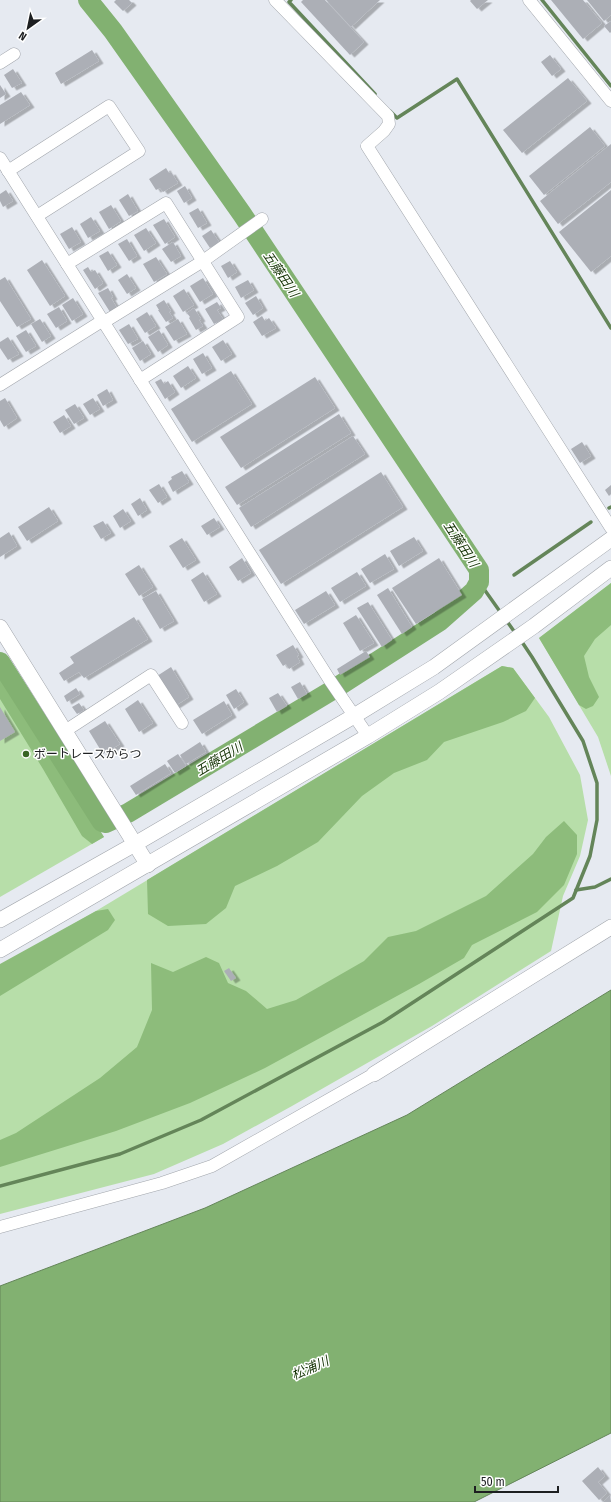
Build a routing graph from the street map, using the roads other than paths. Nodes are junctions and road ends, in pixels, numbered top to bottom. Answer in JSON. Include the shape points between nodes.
{"nodes":[{"id":1,"x":528,"y":0,"type":"edge"},
{"id":2,"x":279,"y":1,"type":"edge"},
{"id":3,"x":14,"y":54,"type":"dead end"},
{"id":4,"x":0,"y":62,"type":"edge"},
{"id":5,"x":611,"y":101,"type":"edge"},
{"id":6,"x":3,"y":166,"type":"edge"},
{"id":7,"x":36,"y":216,"type":"junction"},
{"id":8,"x":262,"y":219,"type":"dead end"},
{"id":9,"x":203,"y":261,"type":"junction"},
{"id":10,"x":67,"y":264,"type":"junction"},
{"id":11,"x":102,"y":321,"type":"junction"},
{"id":12,"x":140,"y":380,"type":"junction"},
{"id":13,"x":0,"y":385,"type":"edge"},
{"id":14,"x":611,"y":528,"type":"edge"},
{"id":15,"x":611,"y":539,"type":"edge"},
{"id":16,"x":611,"y":568,"type":"edge"},
{"id":17,"x":0,"y":627,"type":"edge"},
{"id":18,"x":354,"y":716,"type":"junction"},
{"id":19,"x":182,"y":723,"type":"dead end"},
{"id":20,"x":65,"y":731,"type":"junction"},
{"id":21,"x":368,"y":736,"type":"junction"},
{"id":22,"x":135,"y":844,"type":"junction"},
{"id":23,"x":148,"y":865,"type":"junction"},
{"id":24,"x":0,"y":920,"type":"edge"},
{"id":25,"x":611,"y":927,"type":"edge"},
{"id":26,"x":0,"y":950,"type":"edge"},
{"id":27,"x":374,"y":1074,"type":"joint"},
{"id":28,"x":0,"y":1227,"type":"edge"}],
"edges":[{"from":1,"to":5,"type":"street"},
{"from":2,"to":14,"type":"street","via":[[388,116],[389,124],[368,146]]},
{"from":3,"to":4,"type":"street"},
{"from":6,"to":7,"type":"street"},
{"from":6,"to":7,"type":"street","via":[[109,106],[139,151]]},
{"from":7,"to":10,"type":"street"},
{"from":8,"to":9,"type":"street"},
{"from":9,"to":10,"type":"street","via":[[166,204]]},
{"from":9,"to":11,"type":"street"},
{"from":9,"to":12,"type":"street","via":[[238,317]]},
{"from":10,"to":11,"type":"street"},
{"from":11,"to":12,"type":"street"},
{"from":11,"to":13,"type":"street"},
{"from":12,"to":18,"type":"street"},
{"from":15,"to":18,"type":"street","via":[[434,667]]},
{"from":16,"to":21,"type":"street","via":[[534,626],[439,692]]},
{"from":17,"to":20,"type":"street"},
{"from":18,"to":21,"type":"street"},
{"from":18,"to":22,"type":"street"},
{"from":19,"to":20,"type":"street","via":[[151,675]]},
{"from":20,"to":22,"type":"street"},
{"from":21,"to":23,"type":"street"},
{"from":22,"to":23,"type":"street"},
{"from":22,"to":24,"type":"street"},
{"from":23,"to":26,"type":"street"},
{"from":25,"to":27,"type":"street"},
{"from":27,"to":28,"type":"street","via":[[212,1166],[162,1183]]}]}
